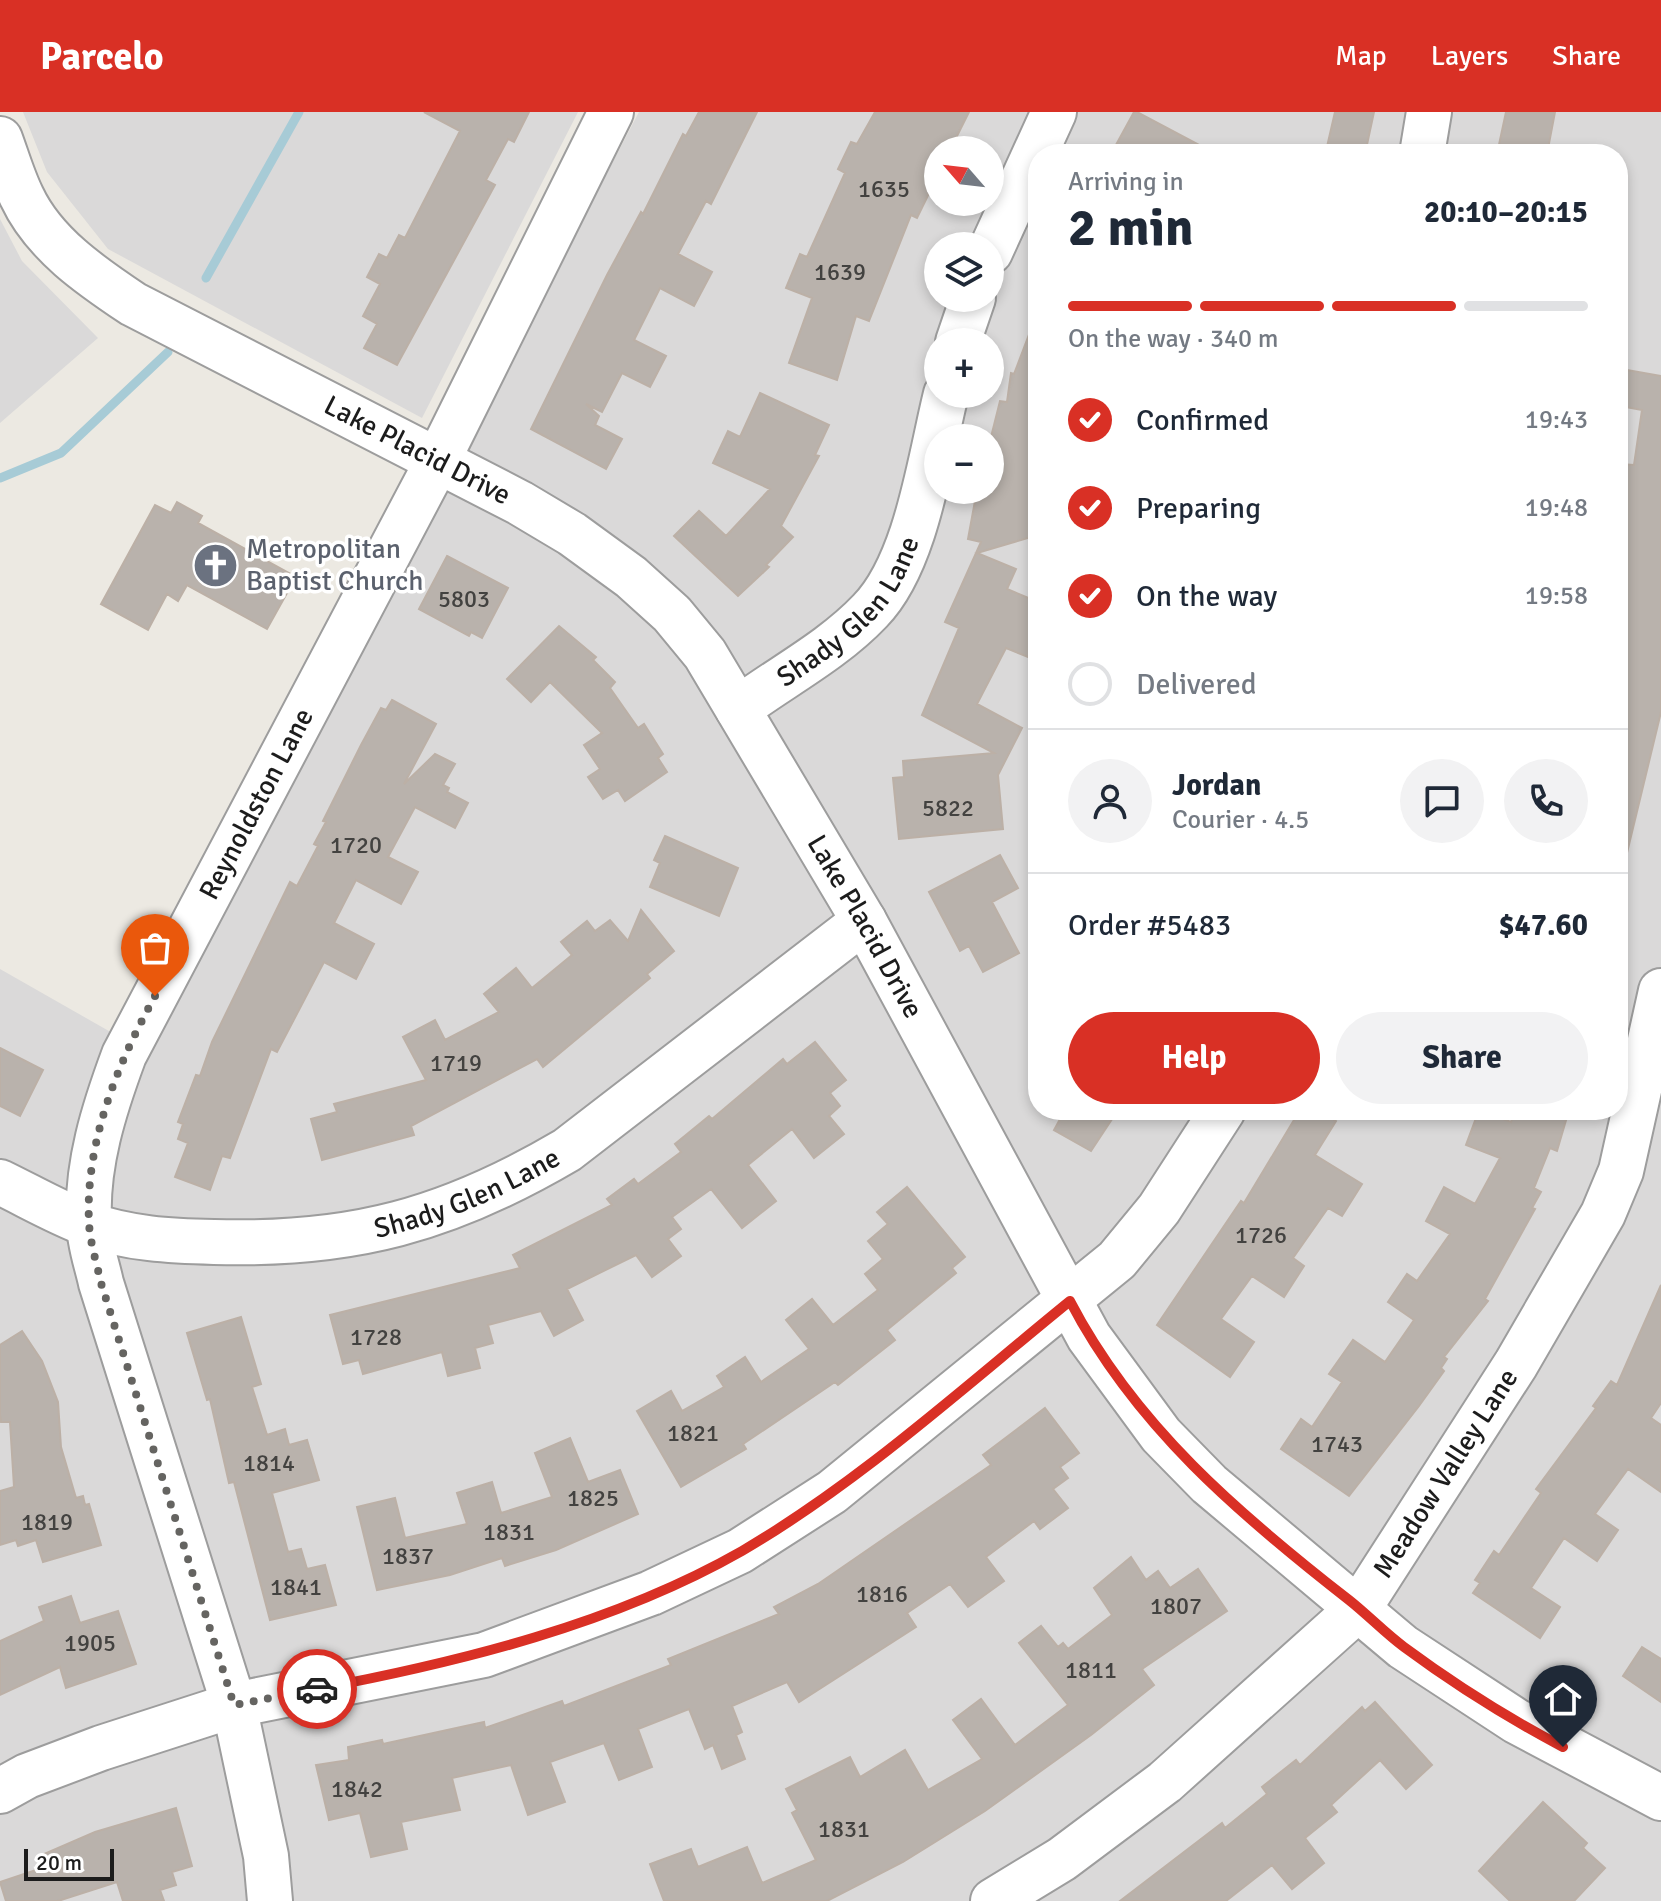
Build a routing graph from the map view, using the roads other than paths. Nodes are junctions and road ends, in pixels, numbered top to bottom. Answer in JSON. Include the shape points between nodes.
{"nodes":[{"id":1,"x":611,"y":112,"type":"edge"},
{"id":2,"x":1054,"y":112,"type":"edge"},
{"id":3,"x":1429,"y":112,"type":"edge"},
{"id":4,"x":0,"y":139,"type":"edge"},
{"id":5,"x":1039,"y":144,"type":"edge"},
{"id":6,"x":1424,"y":144,"type":"edge"},
{"id":7,"x":1028,"y":169,"type":"edge"},
{"id":8,"x":11,"y":203,"type":"edge"},
{"id":9,"x":999,"y":232,"type":"edge"},
{"id":10,"x":942,"y":408,"type":"edge"},
{"id":11,"x":437,"y":462,"type":"junction"},
{"id":12,"x":738,"y":709,"type":"junction"},
{"id":13,"x":864,"y":921,"type":"junction"},
{"id":14,"x":1661,"y":991,"type":"edge"},
{"id":15,"x":1217,"y":1120,"type":"edge"},
{"id":16,"x":0,"y":1182,"type":"edge"},
{"id":17,"x":89,"y":1224,"type":"junction"},
{"id":18,"x":1070,"y":1301,"type":"junction"},
{"id":19,"x":1359,"y":1608,"type":"junction"},
{"id":20,"x":234,"y":1705,"type":"junction"},
{"id":21,"x":0,"y":1791,"type":"edge"},
{"id":22,"x":1661,"y":1798,"type":"edge"},
{"id":23,"x":270,"y":1901,"type":"edge"},
{"id":24,"x":993,"y":1901,"type":"edge"}],
"edges":[{"from":1,"to":11,"type":"street","name":"Reynoldston Lane"},
{"from":2,"to":5,"type":"street"},
{"from":3,"to":6,"type":"street"},
{"from":4,"to":8,"type":"street","name":"Lake Placid Drive"},
{"from":7,"to":9,"type":"street"},
{"from":8,"to":11,"type":"street","name":"Lake Placid Drive","via":[[133,304]]},
{"from":10,"to":12,"type":"street","name":"Shady Glen Lane","via":[[911,532],[896,573],[872,609],[835,643]]},
{"from":11,"to":12,"type":"street","name":"Lake Placid Drive","via":[[520,503],[631,577],[705,654]]},
{"from":11,"to":17,"type":"street","name":"Reynoldston Lane","via":[[124,1055],[92,1164]]},
{"from":12,"to":13,"type":"street","name":"Lake Placid Drive"},
{"from":13,"to":17,"type":"street","name":"Shady Glen Lane","via":[[567,1150],[440,1214],[320,1240],[248,1243],[134,1236]]},
{"from":13,"to":18,"type":"street","name":"Lake Placid Drive"},
{"from":14,"to":19,"type":"street","name":"Meadow Valley Lane","via":[[1624,1160],[1603,1214],[1516,1364]]},
{"from":15,"to":18,"type":"street","via":[[1159,1209],[1117,1260]]},
{"from":16,"to":17,"type":"street","name":"Shady Glen Lane"},
{"from":17,"to":20,"type":"street","name":"Reynoldston Lane","via":[[101,1283]]},
{"from":18,"to":19,"type":"street","name":"Lake Placid Drive","via":[[1089,1337],[1161,1435],[1209,1484]]},
{"from":18,"to":20,"type":"street","via":[[832,1492],[740,1551],[637,1598],[484,1655]]},
{"from":19,"to":22,"type":"street","name":"Lake Placid Drive","via":[[1403,1647],[1516,1721]]},
{"from":19,"to":24,"type":"street","name":"Meadow Valley Lane","via":[[1165,1782],[1062,1859]]},
{"from":20,"to":21,"type":"street","via":[[101,1748]]},
{"from":20,"to":23,"type":"street","name":"Reynoldston Lane","via":[[266,1856]]}]}
